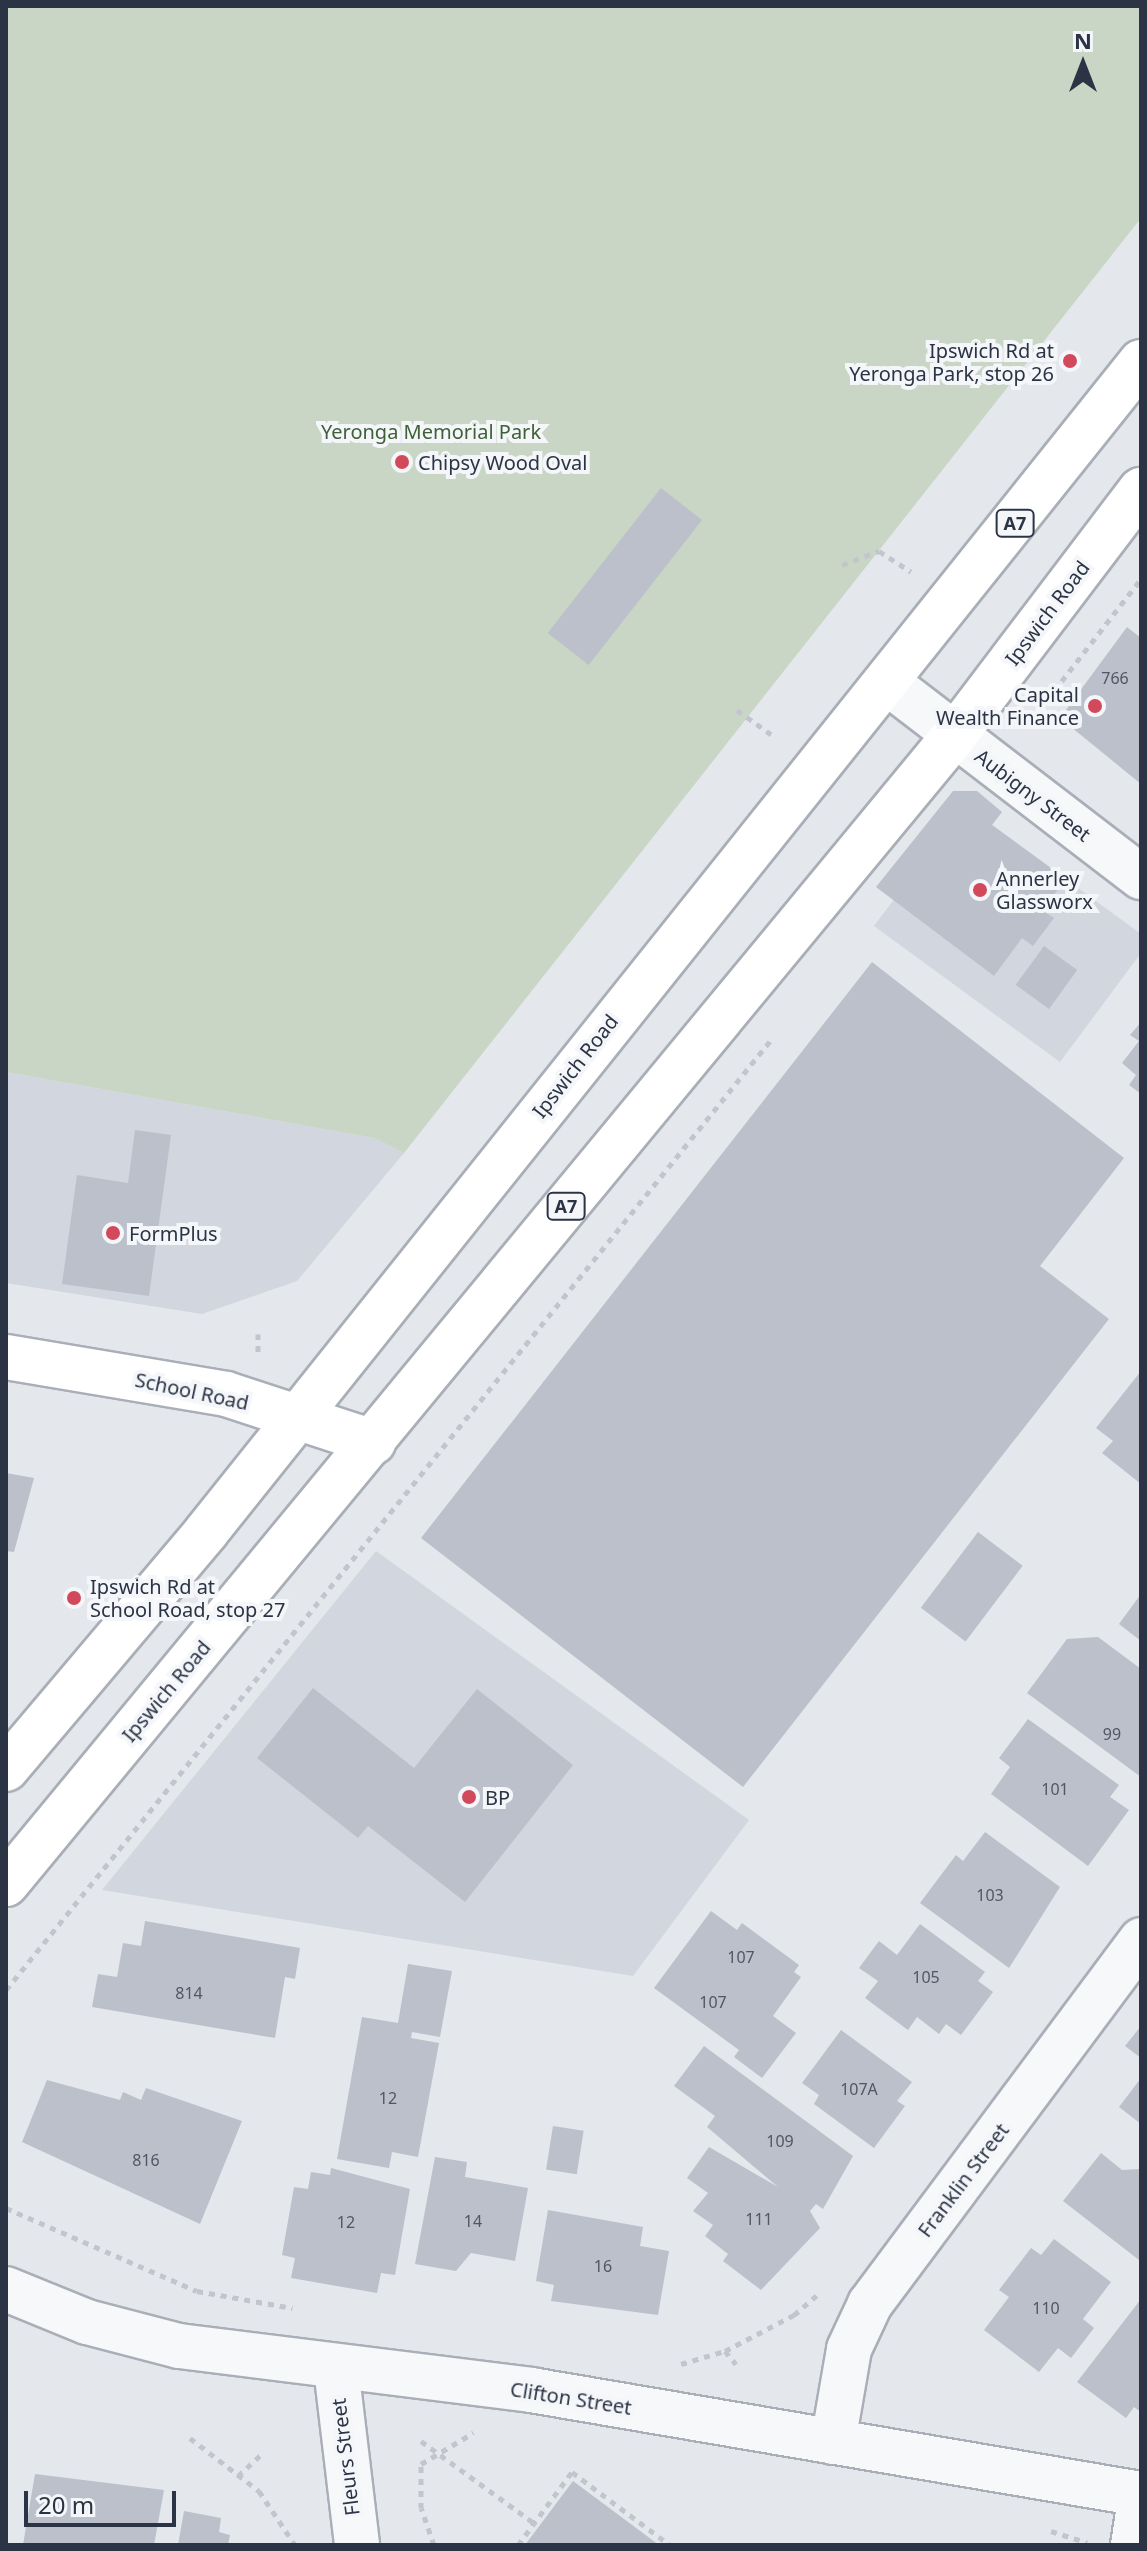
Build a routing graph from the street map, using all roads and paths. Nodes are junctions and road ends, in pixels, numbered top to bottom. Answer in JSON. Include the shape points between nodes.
{"nodes":[{"id":1,"x":1141,"y":362,"type":"edge"},
{"id":2,"x":1141,"y":490,"type":"edge"},
{"id":3,"x":842,"y":565,"type":"dead end"},
{"id":4,"x":906,"y":569,"type":"dead end"},
{"id":5,"x":1141,"y":579,"type":"edge"},
{"id":6,"x":888,"y":683,"type":"junction"},
{"id":7,"x":1042,"y":706,"type":"dead end"},
{"id":8,"x":737,"y":710,"type":"dead end"},
{"id":9,"x":772,"y":735,"type":"dead end"},
{"id":10,"x":954,"y":736,"type":"junction"},
{"id":11,"x":1141,"y":877,"type":"edge"},
{"id":12,"x":778,"y":1031,"type":"dead end"},
{"id":13,"x":258,"y":1334,"type":"dead end"},
{"id":14,"x":258,"y":1354,"type":"dead end"},
{"id":15,"x":6,"y":1357,"type":"edge"},
{"id":16,"x":297,"y":1417,"type":"junction"},
{"id":17,"x":373,"y":1442,"type":"junction"},
{"id":18,"x":364,"y":1534,"type":"dead end"},
{"id":19,"x":374,"y":1536,"type":"junction"},
{"id":20,"x":6,"y":1769,"type":"edge"},
{"id":21,"x":6,"y":1884,"type":"edge"},
{"id":22,"x":1141,"y":1940,"type":"edge"},
{"id":23,"x":6,"y":1990,"type":"edge"},
{"id":24,"x":6,"y":2208,"type":"edge"},
{"id":25,"x":826,"y":2286,"type":"dead end"},
{"id":26,"x":6,"y":2289,"type":"edge"},
{"id":27,"x":302,"y":2310,"type":"dead end"},
{"id":28,"x":725,"y":2351,"type":"junction"},
{"id":29,"x":676,"y":2364,"type":"dead end"},
{"id":30,"x":736,"y":2364,"type":"dead end"},
{"id":31,"x":336,"y":2368,"type":"junction"},
{"id":32,"x":190,"y":2438,"type":"dead end"},
{"id":33,"x":421,"y":2441,"type":"dead end"},
{"id":34,"x":833,"y":2442,"type":"junction"},
{"id":35,"x":439,"y":2452,"type":"junction"},
{"id":36,"x":262,"y":2454,"type":"dead end"},
{"id":37,"x":238,"y":2476,"type":"junction"},
{"id":38,"x":1141,"y":2494,"type":"edge"},
{"id":39,"x":534,"y":2523,"type":"junction"},
{"id":40,"x":295,"y":2545,"type":"edge"},
{"id":41,"x":357,"y":2545,"type":"edge"},
{"id":42,"x":434,"y":2545,"type":"edge"},
{"id":43,"x":518,"y":2545,"type":"edge"},
{"id":44,"x":670,"y":2545,"type":"edge"},
{"id":45,"x":1133,"y":2545,"type":"edge"}],
"edges":[{"from":1,"to":6,"type":"main road","name":"Ipswich Road","number":"A7"},
{"from":2,"to":10,"type":"main road","name":"Ipswich Road","number":"A7"},
{"from":3,"to":4,"type":"path","via":[[870,550]]},
{"from":5,"to":7,"type":"path"},
{"from":6,"to":10,"type":"street","name":"Aubigny Street"},
{"from":6,"to":16,"type":"main road","name":"Ipswich Road","number":"A7"},
{"from":8,"to":9,"type":"path"},
{"from":10,"to":11,"type":"street","name":"Aubigny Street"},
{"from":10,"to":17,"type":"main road","name":"Ipswich Road","number":"A7"},
{"from":12,"to":19,"type":"path"},
{"from":13,"to":14,"type":"path"},
{"from":15,"to":16,"type":"main road","name":"School Road","via":[[226,1394]]},
{"from":16,"to":17,"type":"main road","name":"School Road"},
{"from":16,"to":20,"type":"main road","name":"Ipswich Road","number":"A7"},
{"from":17,"to":21,"type":"main road","name":"Ipswich Road","number":"A7"},
{"from":18,"to":19,"type":"path"},
{"from":19,"to":23,"type":"path"},
{"from":22,"to":34,"type":"street","name":"Franklin Street","via":[[870,2304],[849,2349]]},
{"from":24,"to":27,"type":"path","via":[[197,2291]]},
{"from":25,"to":28,"type":"path","via":[[794,2315]]},
{"from":26,"to":31,"type":"street","name":"Clifton Street","via":[[132,2337]]},
{"from":28,"to":29,"type":"path"},
{"from":28,"to":30,"type":"path"},
{"from":31,"to":34,"type":"street","name":"Clifton Street","via":[[531,2390]]},
{"from":31,"to":41,"type":"street","name":"Fleurs Street"},
{"from":32,"to":37,"type":"path"},
{"from":33,"to":35,"type":"path"},
{"from":34,"to":38,"type":"street","name":"Clifton Street"},
{"from":35,"to":39,"type":"path"},
{"from":35,"to":42,"type":"path","via":[[421,2464],[421,2508]]},
{"from":36,"to":37,"type":"path"},
{"from":37,"to":40,"type":"path","via":[[259,2491]]},
{"from":38,"to":45,"type":"street"},
{"from":39,"to":43,"type":"path"},
{"from":39,"to":44,"type":"path","via":[[572,2472]]}]}
